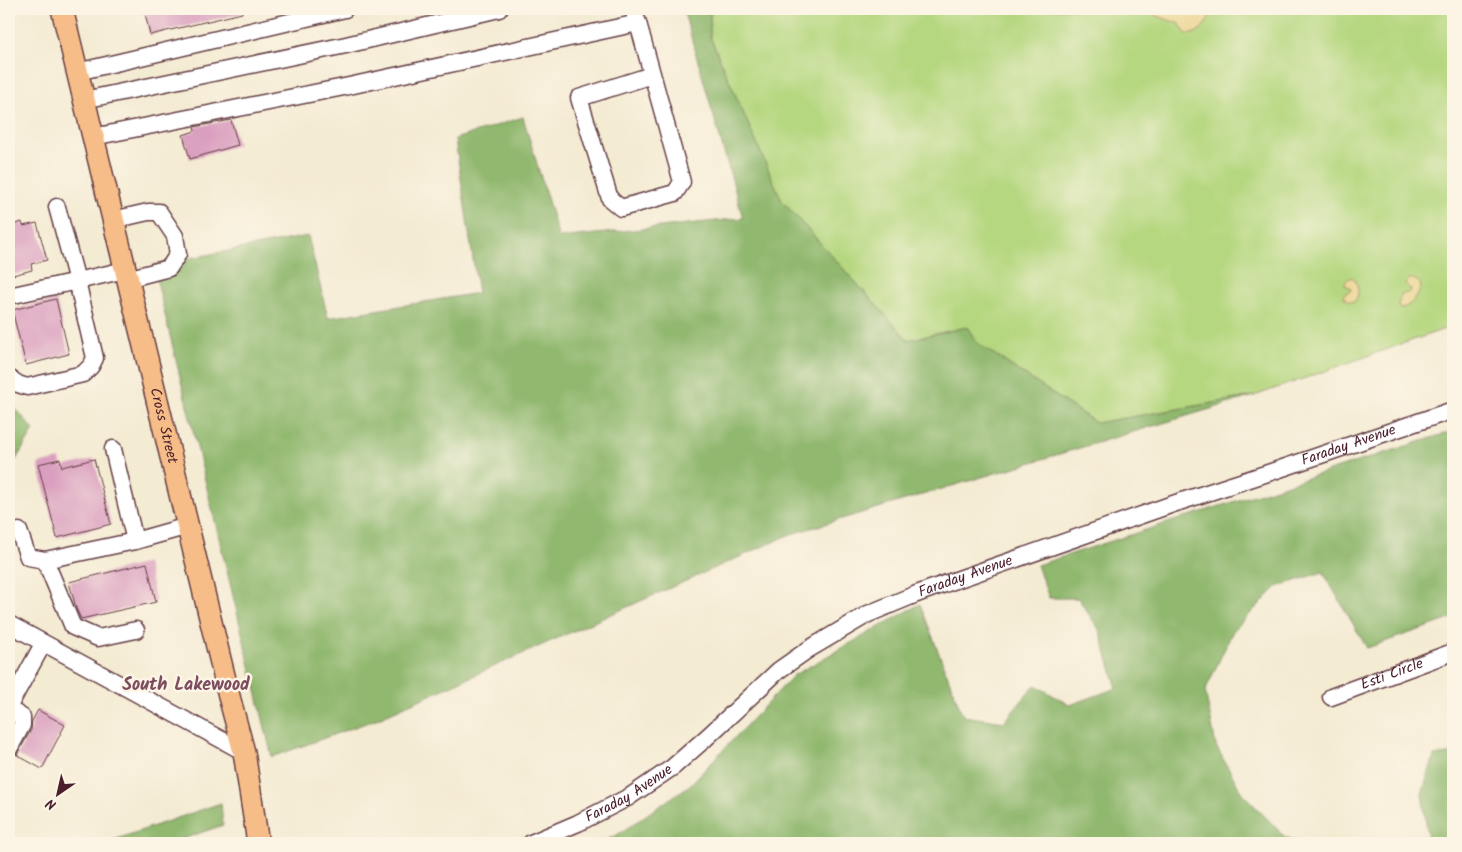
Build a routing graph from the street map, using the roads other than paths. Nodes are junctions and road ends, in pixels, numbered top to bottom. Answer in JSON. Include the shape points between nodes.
{"nodes":[{"id":1,"x":62,"y":9,"type":"edge"},
{"id":2,"x":345,"y":9,"type":"edge"},
{"id":3,"x":499,"y":9,"type":"edge"},
{"id":4,"x":635,"y":16,"type":"edge"},
{"id":5,"x":77,"y":72,"type":"junction"},
{"id":6,"x":652,"y":75,"type":"junction"},
{"id":7,"x":84,"y":100,"type":"junction"},
{"id":8,"x":93,"y":137,"type":"junction"},
{"id":9,"x":57,"y":207,"type":"dead end"},
{"id":10,"x":113,"y":220,"type":"junction"},
{"id":11,"x":126,"y":275,"type":"junction"},
{"id":12,"x":77,"y":281,"type":"junction"},
{"id":13,"x":9,"y":296,"type":"edge"},
{"id":14,"x":9,"y":378,"type":"edge"},
{"id":15,"x":1453,"y":410,"type":"edge"},
{"id":16,"x":113,"y":449,"type":"dead end"},
{"id":17,"x":188,"y":526,"type":"junction"},
{"id":18,"x":19,"y":531,"type":"dead end"},
{"id":19,"x":135,"y":541,"type":"junction"},
{"id":20,"x":44,"y":560,"type":"junction"},
{"id":21,"x":9,"y":624,"type":"edge"},
{"id":22,"x":136,"y":630,"type":"dead end"},
{"id":23,"x":44,"y":644,"type":"junction"},
{"id":24,"x":1453,"y":652,"type":"edge"},
{"id":25,"x":1331,"y":697,"type":"dead end"},
{"id":26,"x":9,"y":707,"type":"edge"},
{"id":27,"x":9,"y":749,"type":"edge"},
{"id":28,"x":244,"y":752,"type":"junction"},
{"id":29,"x":258,"y":843,"type":"edge"},
{"id":30,"x":531,"y":843,"type":"edge"}],
"edges":[{"from":1,"to":5,"type":"main road","name":"Cross Street"},
{"from":2,"to":5,"type":"street"},
{"from":3,"to":7,"type":"street"},
{"from":4,"to":6,"type":"street"},
{"from":4,"to":8,"type":"street","via":[[349,86]]},
{"from":5,"to":7,"type":"main road","name":"Cross Street"},
{"from":6,"to":6,"type":"street","via":[[682,182],[675,193],[621,208],[610,199],[579,98]]},
{"from":7,"to":8,"type":"main road","name":"Cross Street"},
{"from":8,"to":10,"type":"main road","name":"Cross Street"},
{"from":9,"to":12,"type":"street"},
{"from":10,"to":11,"type":"main road","name":"Cross Street"},
{"from":10,"to":11,"type":"street","via":[[159,212],[175,236],[178,254],[170,268]]},
{"from":11,"to":12,"type":"street"},
{"from":11,"to":17,"type":"main road","name":"Cross Street"},
{"from":12,"to":13,"type":"street"},
{"from":12,"to":14,"type":"street","via":[[95,358],[92,366],[83,374],[27,387]]},
{"from":15,"to":30,"type":"street","name":"Faraday Avenue","via":[[1173,504],[868,614],[779,670],[693,750],[630,797]]},
{"from":16,"to":19,"type":"street"},
{"from":17,"to":19,"type":"street"},
{"from":17,"to":28,"type":"main road","name":"Cross Street"},
{"from":18,"to":20,"type":"street","via":[[28,557]]},
{"from":19,"to":20,"type":"street"},
{"from":20,"to":22,"type":"street","via":[[73,627],[98,638]]},
{"from":21,"to":23,"type":"street"},
{"from":23,"to":26,"type":"street"},
{"from":23,"to":28,"type":"street"},
{"from":24,"to":25,"type":"street","name":"Esti Circle"},
{"from":26,"to":27,"type":"street","via":[[22,717],[22,725]]},
{"from":28,"to":29,"type":"main road","name":"Cross Street"}]}
